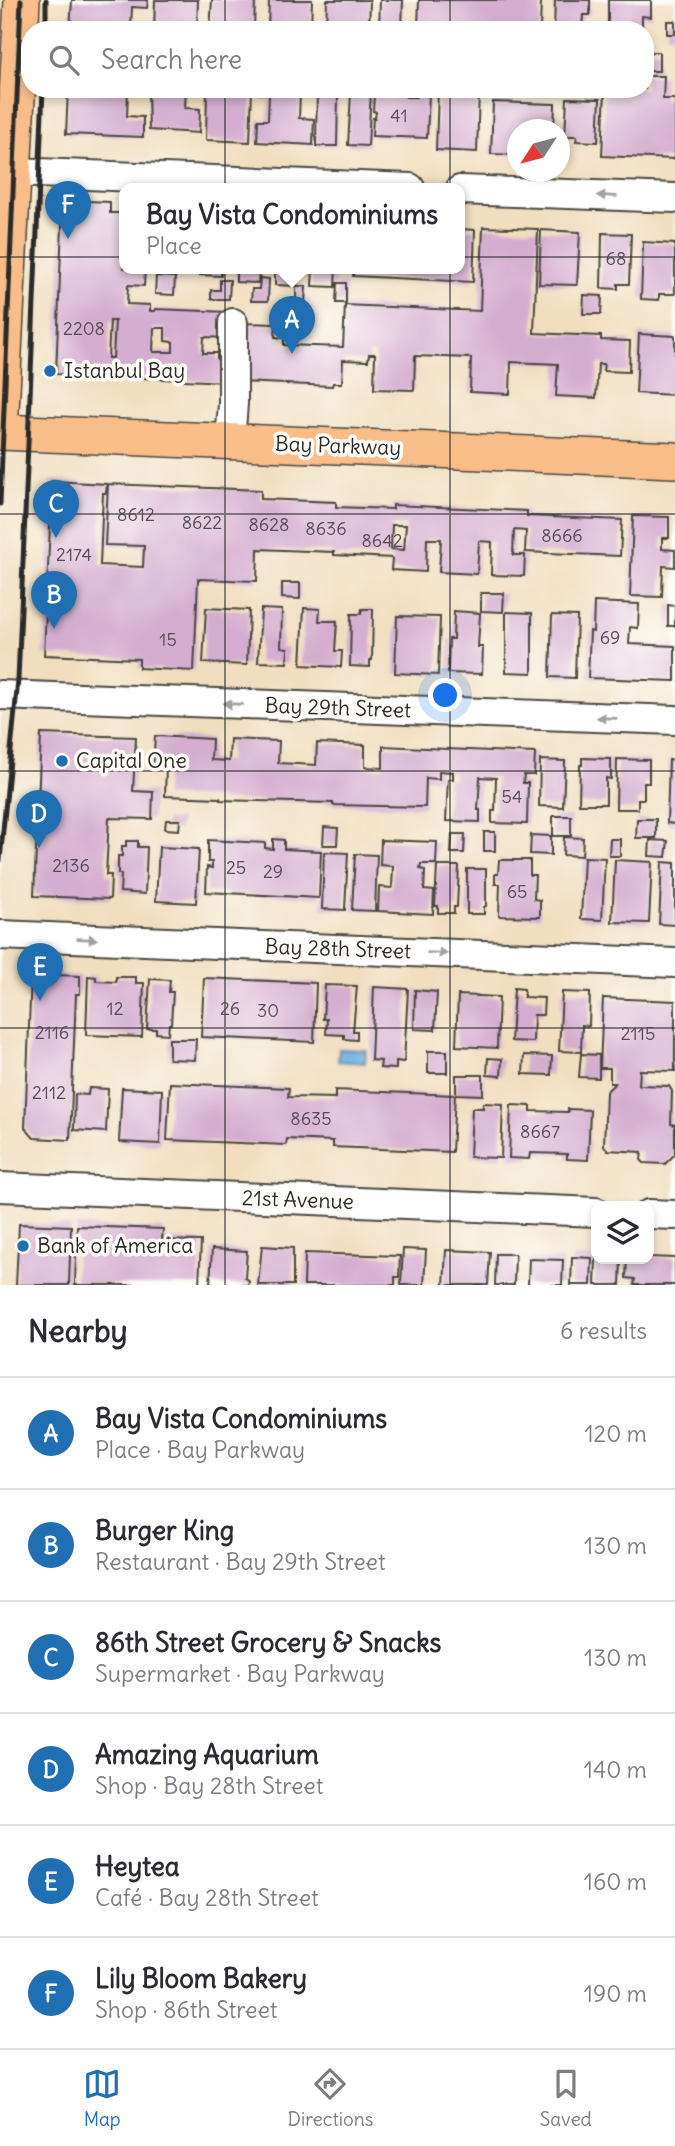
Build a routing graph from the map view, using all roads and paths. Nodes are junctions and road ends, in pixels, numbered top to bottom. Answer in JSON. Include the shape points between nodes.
{"nodes":[{"id":1,"x":22,"y":0,"type":"edge"},
{"id":2,"x":13,"y":172,"type":"junction"},
{"id":3,"x":286,"y":183,"type":"edge"},
{"id":4,"x":465,"y":190,"type":"edge"},
{"id":5,"x":675,"y":198,"type":"edge"},
{"id":6,"x":233,"y":323,"type":"dead end"},
{"id":7,"x":0,"y":431,"type":"edge"},
{"id":8,"x":230,"y":441,"type":"junction"},
{"id":9,"x":675,"y":460,"type":"edge"},
{"id":10,"x":0,"y":695,"type":"edge"},
{"id":11,"x":675,"y":720,"type":"edge"},
{"id":12,"x":0,"y":936,"type":"edge"},
{"id":13,"x":675,"y":963,"type":"edge"},
{"id":14,"x":0,"y":1187,"type":"edge"},
{"id":15,"x":591,"y":1212,"type":"edge"},
{"id":16,"x":654,"y":1214,"type":"edge"},
{"id":17,"x":675,"y":1215,"type":"edge"}],
"edges":[{"from":1,"to":2,"type":"main road"},
{"from":2,"to":3,"type":"street"},
{"from":2,"to":7,"type":"main road"},
{"from":5,"to":4,"type":"street","one_way":true},
{"from":6,"to":8,"type":"street"},
{"from":7,"to":8,"type":"main road","name":"Bay Parkway"},
{"from":8,"to":9,"type":"main road","name":"Bay Parkway"},
{"from":11,"to":10,"type":"street","name":"Bay 29th Street","one_way":true},
{"from":12,"to":13,"type":"street","name":"Bay 28th Street","one_way":true},
{"from":14,"to":15,"type":"street","name":"21st Avenue"},
{"from":16,"to":17,"type":"street"}]}
